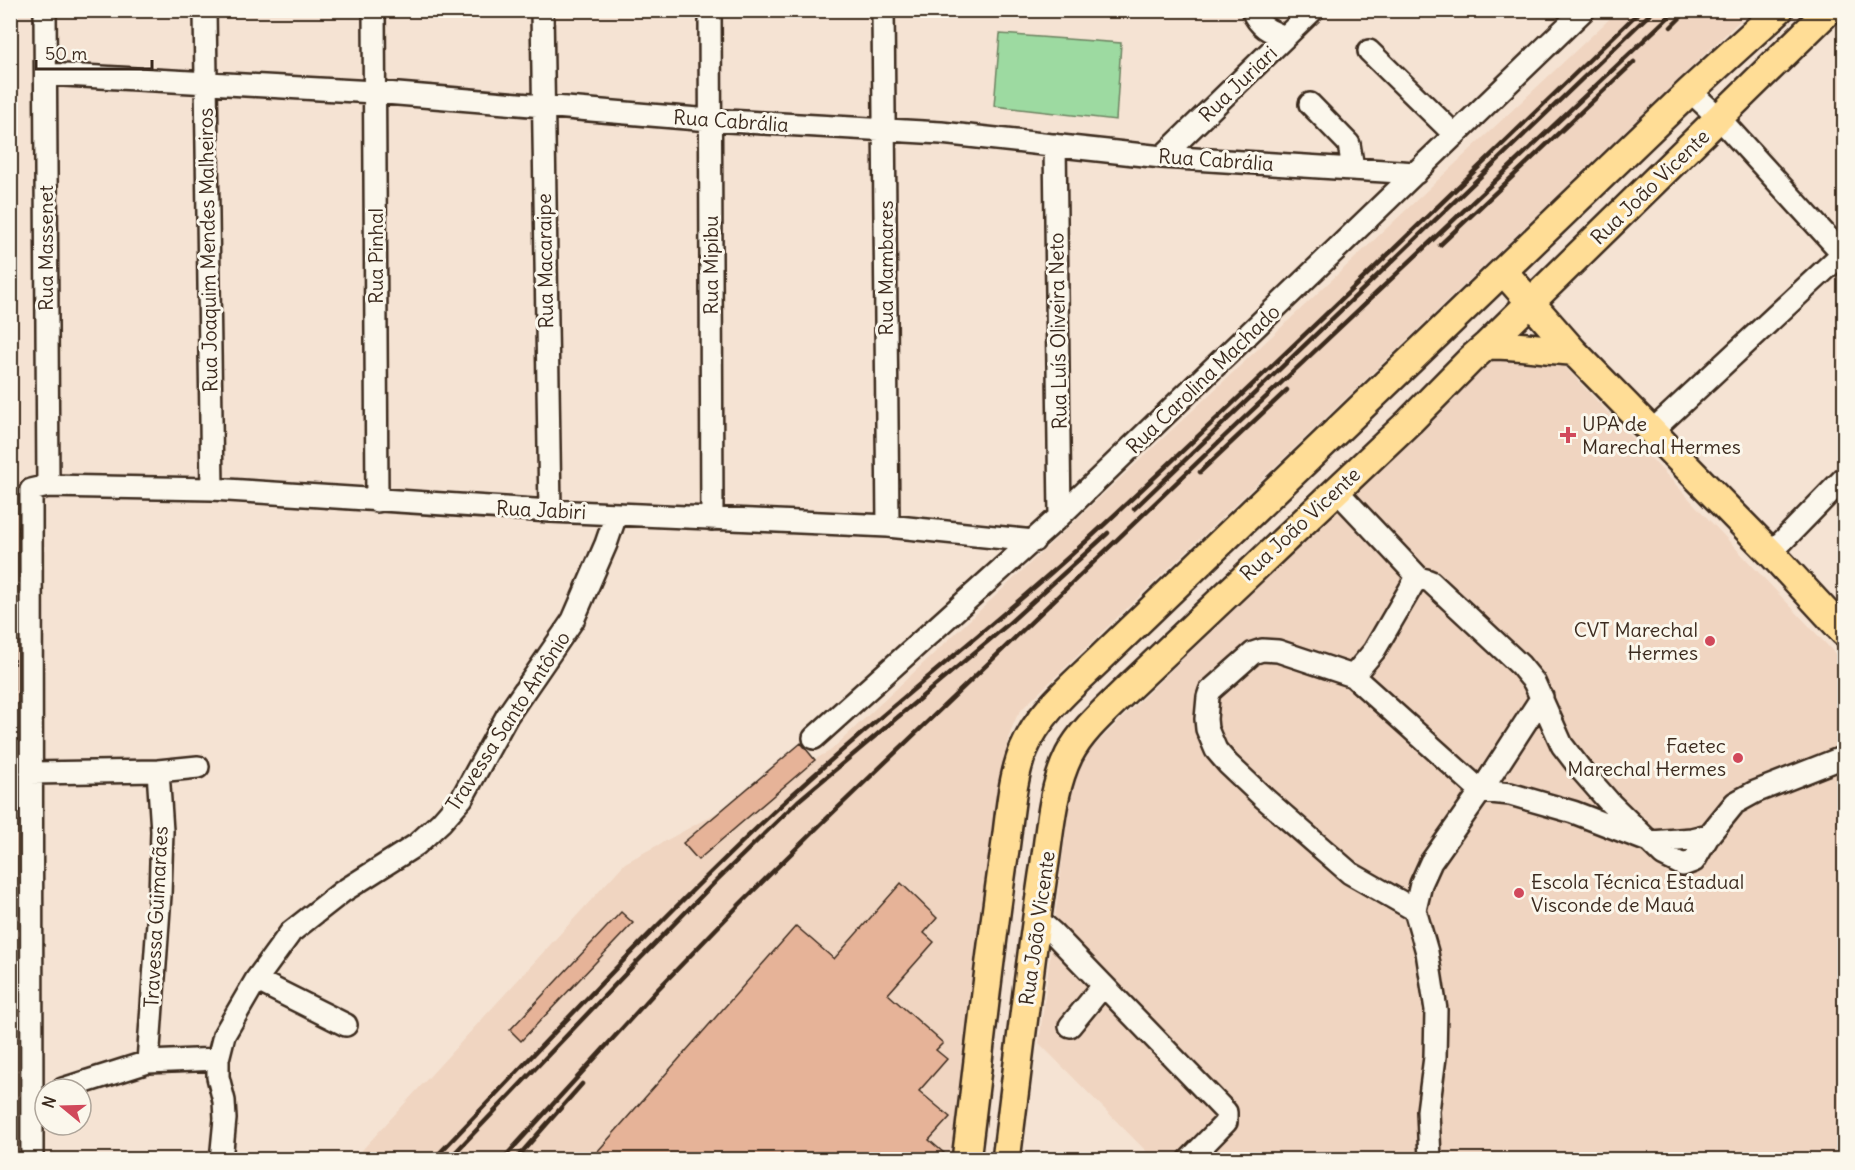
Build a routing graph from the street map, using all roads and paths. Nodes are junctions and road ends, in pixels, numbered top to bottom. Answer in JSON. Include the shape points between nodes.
{"nodes":[{"id":1,"x":45,"y":10,"type":"edge"},
{"id":2,"x":205,"y":10,"type":"edge"},
{"id":3,"x":374,"y":10,"type":"edge"},
{"id":4,"x":542,"y":10,"type":"edge"},
{"id":5,"x":710,"y":10,"type":"edge"},
{"id":6,"x":883,"y":10,"type":"edge"},
{"id":7,"x":1252,"y":10,"type":"edge"},
{"id":8,"x":1313,"y":10,"type":"edge"},
{"id":9,"x":1584,"y":10,"type":"edge"},
{"id":10,"x":1779,"y":10,"type":"edge"},
{"id":11,"x":1829,"y":10,"type":"edge"},
{"id":12,"x":1285,"y":37,"type":"junction"},
{"id":13,"x":1369,"y":51,"type":"dead end"},
{"id":14,"x":46,"y":74,"type":"junction"},
{"id":15,"x":205,"y":84,"type":"junction"},
{"id":16,"x":1690,"y":91,"type":"junction"},
{"id":17,"x":375,"y":92,"type":"junction"},
{"id":18,"x":1310,"y":104,"type":"dead end"},
{"id":19,"x":542,"y":106,"type":"junction"},
{"id":20,"x":1720,"y":119,"type":"junction"},
{"id":21,"x":710,"y":120,"type":"junction"},
{"id":22,"x":885,"y":131,"type":"junction"},
{"id":23,"x":1455,"y":135,"type":"junction"},
{"id":24,"x":1055,"y":145,"type":"junction"},
{"id":25,"x":1162,"y":157,"type":"junction"},
{"id":26,"x":1353,"y":170,"type":"junction"},
{"id":27,"x":1416,"y":173,"type":"junction"},
{"id":28,"x":1844,"y":254,"type":"edge"},
{"id":29,"x":1503,"y":271,"type":"junction"},
{"id":30,"x":1531,"y":302,"type":"junction"},
{"id":31,"x":1487,"y":345,"type":"junction"},
{"id":32,"x":1573,"y":351,"type":"junction"},
{"id":33,"x":1652,"y":431,"type":"junction"},
{"id":34,"x":1306,"y":459,"type":"junction"},
{"id":35,"x":1845,"y":478,"type":"edge"},
{"id":36,"x":30,"y":489,"type":"edge"},
{"id":37,"x":212,"y":489,"type":"junction"},
{"id":38,"x":1336,"y":490,"type":"junction"},
{"id":39,"x":377,"y":501,"type":"junction"},
{"id":40,"x":550,"y":511,"type":"junction"},
{"id":41,"x":616,"y":515,"type":"junction"},
{"id":42,"x":1060,"y":516,"type":"junction"},
{"id":43,"x":712,"y":519,"type":"junction"},
{"id":44,"x":888,"y":526,"type":"junction"},
{"id":45,"x":1034,"y":541,"type":"junction"},
{"id":46,"x":1771,"y":553,"type":"junction"},
{"id":47,"x":1420,"y":579,"type":"junction"},
{"id":48,"x":1845,"y":632,"type":"edge"},
{"id":49,"x":1106,"y":653,"type":"junction"},
{"id":50,"x":1353,"y":676,"type":"junction"},
{"id":51,"x":1126,"y":690,"type":"junction"},
{"id":52,"x":1542,"y":697,"type":"junction"},
{"id":53,"x":814,"y":738,"type":"dead end"},
{"id":54,"x":1845,"y":757,"type":"edge"},
{"id":55,"x":198,"y":766,"type":"dead end"},
{"id":56,"x":158,"y":771,"type":"junction"},
{"id":57,"x":31,"y":773,"type":"junction"},
{"id":58,"x":1481,"y":791,"type":"junction"},
{"id":59,"x":1651,"y":842,"type":"junction"},
{"id":60,"x":998,"y":898,"type":"junction"},
{"id":61,"x":1415,"y":910,"type":"junction"},
{"id":62,"x":1038,"y":911,"type":"junction"},
{"id":63,"x":256,"y":980,"type":"junction"},
{"id":64,"x":1103,"y":986,"type":"junction"},
{"id":65,"x":346,"y":1026,"type":"dead end"},
{"id":66,"x":1070,"y":1026,"type":"dead end"},
{"id":67,"x":218,"y":1059,"type":"junction"},
{"id":68,"x":148,"y":1062,"type":"junction"},
{"id":69,"x":38,"y":1077,"type":"edge"},
{"id":70,"x":93,"y":1079,"type":"edge"},
{"id":71,"x":34,"y":1137,"type":"edge"},
{"id":72,"x":32,"y":1160,"type":"edge"},
{"id":73,"x":221,"y":1160,"type":"edge"},
{"id":74,"x":966,"y":1160,"type":"edge"},
{"id":75,"x":1006,"y":1160,"type":"edge"},
{"id":76,"x":1189,"y":1160,"type":"edge"},
{"id":77,"x":1430,"y":1160,"type":"edge"}],
"edges":[{"from":1,"to":14,"type":"street","name":"Rua Massenet"},
{"from":2,"to":15,"type":"street","name":"Rua Joaquim Mendes Malheiros"},
{"from":3,"to":17,"type":"street","name":"Rua Pinhal"},
{"from":4,"to":19,"type":"street","name":"Rua Macaraipe"},
{"from":5,"to":21,"type":"street","name":"Rua Mipibu"},
{"from":6,"to":22,"type":"street","name":"Rua Mambares"},
{"from":7,"to":12,"type":"street","via":[[1257,22],[1268,31]]},
{"from":8,"to":12,"type":"street","name":"Rua Juriari"},
{"from":9,"to":23,"type":"street","name":"Rua Carolina Machado"},
{"from":10,"to":16,"type":"main road","name":"Rua João Vicente"},
{"from":11,"to":20,"type":"main road","name":"Rua João Vicente"},
{"from":12,"to":25,"type":"street","name":"Rua Juriari"},
{"from":13,"to":23,"type":"street"},
{"from":14,"to":15,"type":"street","name":"Rua Cabrália"},
{"from":14,"to":36,"type":"street","name":"Rua Massenet"},
{"from":15,"to":17,"type":"street","name":"Rua Cabrália"},
{"from":15,"to":37,"type":"street","name":"Rua Joaquim Mendes Malheiros"},
{"from":16,"to":20,"type":"street"},
{"from":16,"to":29,"type":"main road","name":"Rua João Vicente"},
{"from":17,"to":19,"type":"street","name":"Rua Cabrália"},
{"from":17,"to":39,"type":"street","name":"Rua Pinhal"},
{"from":18,"to":26,"type":"street","via":[[1349,144]]},
{"from":19,"to":21,"type":"street","name":"Rua Cabrália"},
{"from":19,"to":40,"type":"street","name":"Rua Macaraipe"},
{"from":20,"to":28,"type":"street"},
{"from":20,"to":30,"type":"main road","name":"Rua João Vicente"},
{"from":21,"to":22,"type":"street","name":"Rua Cabrália"},
{"from":21,"to":43,"type":"street","name":"Rua Mipibu"},
{"from":22,"to":24,"type":"street","name":"Rua Cabrália"},
{"from":22,"to":44,"type":"street","name":"Rua Mambares"},
{"from":23,"to":27,"type":"street","name":"Rua Carolina Machado"},
{"from":24,"to":25,"type":"street","name":"Rua Cabrália"},
{"from":24,"to":42,"type":"street","name":"Rua Luís Oliveira Neto"},
{"from":25,"to":26,"type":"street","name":"Rua Cabrália"},
{"from":26,"to":27,"type":"street","name":"Rua Cabrália"},
{"from":27,"to":42,"type":"street","name":"Rua Carolina Machado"},
{"from":28,"to":33,"type":"street"},
{"from":29,"to":30,"type":"main road"},
{"from":29,"to":34,"type":"main road","name":"Rua João Vicente"},
{"from":30,"to":31,"type":"main road","name":"Rua João Vicente"},
{"from":30,"to":32,"type":"main road"},
{"from":31,"to":32,"type":"main road"},
{"from":31,"to":38,"type":"main road","name":"Rua João Vicente"},
{"from":32,"to":33,"type":"main road"},
{"from":33,"to":46,"type":"main road"},
{"from":34,"to":38,"type":"main road"},
{"from":34,"to":49,"type":"main road","name":"Rua João Vicente"},
{"from":35,"to":46,"type":"street"},
{"from":36,"to":37,"type":"street","name":"Rua Jabiri"},
{"from":36,"to":57,"type":"street","name":"Rua Massenet"},
{"from":37,"to":39,"type":"street","name":"Rua Jabiri"},
{"from":38,"to":47,"type":"street"},
{"from":38,"to":51,"type":"main road","name":"Rua João Vicente"},
{"from":39,"to":40,"type":"street","name":"Rua Jabiri"},
{"from":40,"to":41,"type":"street","name":"Rua Jabiri"},
{"from":41,"to":43,"type":"street","name":"Rua Jabiri"},
{"from":41,"to":63,"type":"street","name":"Travessa Santo Antônio","via":[[573,620],[507,716],[462,798],[416,845],[342,892],[291,932]]},
{"from":42,"to":45,"type":"street","name":"Rua Carolina Machado"},
{"from":43,"to":44,"type":"street","name":"Rua Jabiri"},
{"from":44,"to":45,"type":"street","name":"Rua Jabiri"},
{"from":45,"to":53,"type":"street","name":"Rua Carolina Machado"},
{"from":46,"to":48,"type":"main road"},
{"from":47,"to":50,"type":"street","via":[[1413,584],[1374,651]]},
{"from":47,"to":52,"type":"street","via":[[1431,582],[1520,665]]},
{"from":49,"to":51,"type":"main road"},
{"from":49,"to":60,"type":"main road","name":"Rua João Vicente","via":[[1036,726],[1023,750]]},
{"from":50,"to":58,"type":"street"},
{"from":50,"to":61,"type":"street","via":[[1278,651],[1257,651],[1210,691],[1207,729],[1216,750],[1228,764],[1300,831],[1350,873]]},
{"from":51,"to":62,"type":"main road","name":"Rua João Vicente","via":[[1082,735],[1061,774]]},
{"from":52,"to":58,"type":"street"},
{"from":52,"to":59,"type":"street","via":[[1562,745],[1610,803]]},
{"from":54,"to":59,"type":"street","via":[[1735,803],[1696,858],[1683,864],[1663,855]]},
{"from":55,"to":56,"type":"street"},
{"from":56,"to":57,"type":"street"},
{"from":56,"to":68,"type":"street","name":"Travessa Guimarães","via":[[162,831],[160,895]]},
{"from":57,"to":69,"type":"street","name":"Rua Massenet"},
{"from":58,"to":59,"type":"street","via":[[1510,794],[1573,812]]},
{"from":58,"to":61,"type":"street","via":[[1431,862]]},
{"from":60,"to":62,"type":"main road"},
{"from":60,"to":74,"type":"main road","name":"Rua João Vicente"},
{"from":61,"to":77,"type":"street","via":[[1427,951],[1436,1010],[1428,1111]]},
{"from":62,"to":64,"type":"street","via":[[1053,933]]},
{"from":62,"to":75,"type":"main road","name":"Rua João Vicente"},
{"from":63,"to":65,"type":"street"},
{"from":63,"to":67,"type":"street","name":"Travessa Santo Antônio","via":[[224,1035]]},
{"from":64,"to":66,"type":"street"},
{"from":64,"to":76,"type":"street","via":[[1226,1112],[1226,1122]]},
{"from":67,"to":68,"type":"street"},
{"from":67,"to":73,"type":"street","name":"Travessa Santo Antônio","via":[[225,1119]]},
{"from":68,"to":70,"type":"street"},
{"from":71,"to":72,"type":"street","name":"Rua Massenet"}]}
